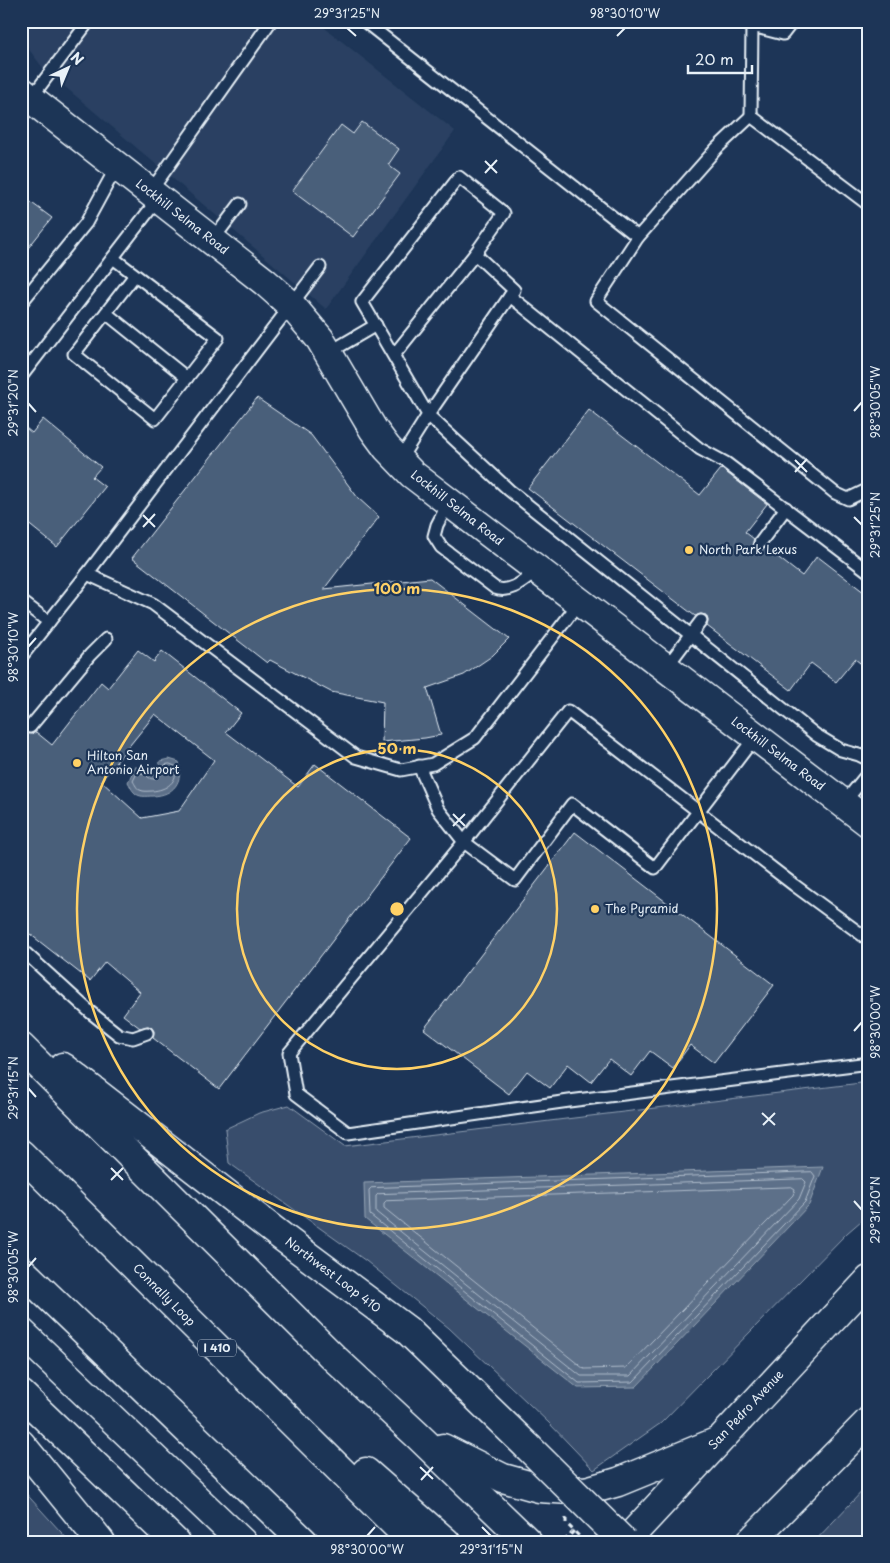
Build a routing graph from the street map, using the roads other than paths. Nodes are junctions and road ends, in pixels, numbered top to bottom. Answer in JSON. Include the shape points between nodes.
{"nodes":[{"id":1,"x":89,"y":21,"type":"edge"},
{"id":2,"x":271,"y":21,"type":"edge"},
{"id":3,"x":364,"y":21,"type":"edge"},
{"id":4,"x":793,"y":21,"type":"edge"},
{"id":5,"x":749,"y":23,"type":"edge"},
{"id":6,"x":26,"y":94,"type":"edge"},
{"id":7,"x":751,"y":116,"type":"junction"},
{"id":8,"x":117,"y":166,"type":"junction"},
{"id":9,"x":154,"y":195,"type":"junction"},
{"id":10,"x":240,"y":204,"type":"dead end"},
{"id":11,"x":869,"y":205,"type":"edge"},
{"id":12,"x":638,"y":237,"type":"junction"},
{"id":13,"x":212,"y":241,"type":"junction"},
{"id":14,"x":475,"y":254,"type":"junction"},
{"id":15,"x":113,"y":258,"type":"junction"},
{"id":16,"x":320,"y":268,"type":"dead end"},
{"id":17,"x":136,"y":275,"type":"junction"},
{"id":18,"x":510,"y":296,"type":"junction"},
{"id":19,"x":21,"y":303,"type":"edge"},
{"id":20,"x":292,"y":306,"type":"junction"},
{"id":21,"x":106,"y":313,"type":"junction"},
{"id":22,"x":376,"y":325,"type":"junction"},
{"id":23,"x":328,"y":353,"type":"junction"},
{"id":24,"x":394,"y":355,"type":"junction"},
{"id":25,"x":21,"y":377,"type":"edge"},
{"id":26,"x":187,"y":378,"type":"junction"},
{"id":27,"x":428,"y":415,"type":"junction"},
{"id":28,"x":400,"y":460,"type":"junction"},
{"id":29,"x":869,"y":489,"type":"edge"},
{"id":30,"x":449,"y":502,"type":"junction"},
{"id":31,"x":786,"y":508,"type":"junction"},
{"id":32,"x":760,"y":543,"type":"dead end"},
{"id":33,"x":538,"y":571,"type":"junction"},
{"id":34,"x":869,"y":572,"type":"edge"},
{"id":35,"x":87,"y":574,"type":"junction"},
{"id":36,"x":21,"y":601,"type":"edge"},
{"id":37,"x":579,"y":602,"type":"junction"},
{"id":38,"x":701,"y":621,"type":"dead end"},
{"id":39,"x":49,"y":622,"type":"junction"},
{"id":40,"x":691,"y":634,"type":"junction"},
{"id":41,"x":106,"y":639,"type":"dead end"},
{"id":42,"x":21,"y":657,"type":"edge"},
{"id":43,"x":665,"y":668,"type":"junction"},
{"id":44,"x":30,"y":727,"type":"dead end"},
{"id":45,"x":755,"y":737,"type":"junction"},
{"id":46,"x":869,"y":760,"type":"edge"},
{"id":47,"x":419,"y":766,"type":"junction"},
{"id":48,"x":869,"y":772,"type":"edge"},
{"id":49,"x":843,"y":804,"type":"junction"},
{"id":50,"x":697,"y":810,"type":"junction"},
{"id":51,"x":869,"y":823,"type":"edge"},
{"id":52,"x":464,"y":842,"type":"junction"},
{"id":53,"x":869,"y":940,"type":"edge"},
{"id":54,"x":21,"y":949,"type":"edge"},
{"id":55,"x":21,"y":1032,"type":"edge"},
{"id":56,"x":147,"y":1033,"type":"dead end"},
{"id":57,"x":21,"y":1046,"type":"edge"},
{"id":58,"x":869,"y":1063,"type":"edge"},
{"id":59,"x":21,"y":1154,"type":"edge"},
{"id":60,"x":135,"y":1267,"type":"junction"},
{"id":61,"x":21,"y":1270,"type":"edge"},
{"id":62,"x":869,"y":1280,"type":"edge"},
{"id":63,"x":21,"y":1332,"type":"edge"},
{"id":64,"x":21,"y":1394,"type":"edge"},
{"id":65,"x":869,"y":1421,"type":"edge"},
{"id":66,"x":417,"y":1435,"type":"junction"},
{"id":67,"x":716,"y":1442,"type":"junction"},
{"id":68,"x":21,"y":1444,"type":"edge"},
{"id":69,"x":757,"y":1537,"type":"edge"},
{"id":70,"x":101,"y":1542,"type":"edge"},
{"id":71,"x":175,"y":1542,"type":"edge"},
{"id":72,"x":242,"y":1542,"type":"edge"},
{"id":73,"x":304,"y":1542,"type":"edge"},
{"id":74,"x":413,"y":1542,"type":"edge"},
{"id":75,"x":446,"y":1542,"type":"edge"},
{"id":76,"x":503,"y":1542,"type":"edge"},
{"id":77,"x":528,"y":1542,"type":"edge"},
{"id":78,"x":624,"y":1542,"type":"edge"}],
"edges":[{"from":1,"to":6,"type":"lane"},
{"from":2,"to":9,"type":"lane"},
{"from":3,"to":12,"type":"lane"},
{"from":4,"to":5,"type":"lane","via":[[783,34]]},
{"from":5,"to":7,"type":"lane"},
{"from":6,"to":8,"type":"main road","name":"Lockhill Selma Road"},
{"from":7,"to":11,"type":"lane"},
{"from":7,"to":12,"type":"lane","via":[[717,148]]},
{"from":8,"to":9,"type":"main road","name":"Lockhill Selma Road"},
{"from":8,"to":19,"type":"lane","via":[[86,223]]},
{"from":9,"to":13,"type":"main road","name":"Lockhill Selma Road"},
{"from":9,"to":15,"type":"lane"},
{"from":10,"to":13,"type":"lane"},
{"from":12,"to":29,"type":"lane","via":[[596,301],[835,493],[848,498]]},
{"from":13,"to":20,"type":"main road","name":"Lockhill Selma Road"},
{"from":14,"to":18,"type":"lane","via":[[514,290]]},
{"from":14,"to":22,"type":"lane","via":[[504,213],[459,177],[362,302]]},
{"from":14,"to":24,"type":"lane"},
{"from":15,"to":17,"type":"lane"},
{"from":15,"to":25,"type":"lane"},
{"from":16,"to":20,"type":"lane"},
{"from":17,"to":21,"type":"lane"},
{"from":17,"to":26,"type":"lane","via":[[218,338]]},
{"from":18,"to":27,"type":"lane"},
{"from":18,"to":31,"type":"lane","via":[[700,449],[726,463]]},
{"from":20,"to":23,"type":"main road","name":"Lockhill Selma Road"},
{"from":20,"to":35,"type":"lane"},
{"from":21,"to":26,"type":"lane"},
{"from":21,"to":26,"type":"lane","via":[[74,354],[81,360],[156,419]]},
{"from":22,"to":23,"type":"lane"},
{"from":22,"to":24,"type":"lane"},
{"from":23,"to":28,"type":"main road","name":"Lockhill Selma Road","via":[[373,430]]},
{"from":24,"to":27,"type":"lane"},
{"from":27,"to":28,"type":"lane"},
{"from":27,"to":40,"type":"lane","via":[[509,490]]},
{"from":28,"to":30,"type":"main road","name":"Lockhill Selma Road","via":[[412,474]]},
{"from":30,"to":33,"type":"main road","name":"Lockhill Selma Road"},
{"from":30,"to":33,"type":"lane","via":[[434,536],[441,547],[502,590],[510,589]]},
{"from":31,"to":32,"type":"lane"},
{"from":31,"to":34,"type":"lane"},
{"from":33,"to":37,"type":"main road","name":"Lockhill Selma Road"},
{"from":35,"to":39,"type":"lane"},
{"from":35,"to":47,"type":"lane","via":[[153,604],[356,757],[401,770]]},
{"from":36,"to":39,"type":"lane"},
{"from":37,"to":43,"type":"main road","name":"Lockhill Selma Road"},
{"from":37,"to":47,"type":"lane","via":[[475,738],[433,764]]},
{"from":38,"to":40,"type":"lane"},
{"from":39,"to":42,"type":"lane"},
{"from":40,"to":43,"type":"lane"},
{"from":40,"to":46,"type":"lane","via":[[816,734],[841,750]]},
{"from":41,"to":44,"type":"lane"},
{"from":43,"to":45,"type":"main road","name":"Lockhill Selma Road"},
{"from":45,"to":49,"type":"main road","name":"Lockhill Selma Road"},
{"from":45,"to":50,"type":"lane"},
{"from":47,"to":52,"type":"lane","via":[[438,809]]},
{"from":48,"to":49,"type":"lane"},
{"from":49,"to":51,"type":"main road","name":"Lockhill Selma Road"},
{"from":50,"to":52,"type":"lane","via":[[568,711]]},
{"from":50,"to":52,"type":"lane","via":[[655,868],[572,804],[514,880]]},
{"from":50,"to":53,"type":"lane"},
{"from":52,"to":58,"type":"lane","via":[[289,1053],[296,1094],[348,1133]]},
{"from":54,"to":56,"type":"lane","via":[[119,1035],[133,1038]]},
{"from":55,"to":78,"type":"main road","name":"Northwest Loop 410","bridge":true,"via":[[97,1094],[406,1330]]},
{"from":57,"to":66,"type":"main road","via":[[333,1357]]},
{"from":59,"to":60,"type":"main road","name":"Connally Loop","number":"I 410"},
{"from":60,"to":74,"type":"main road","name":"Connally Loop","number":"I 410"},
{"from":60,"to":75,"type":"main road"},
{"from":61,"to":73,"type":"main road"},
{"from":62,"to":67,"type":"main road","name":"San Pedro Avenue"},
{"from":63,"to":72,"type":"main road"},
{"from":64,"to":71,"type":"main road"},
{"from":65,"to":69,"type":"main road"},
{"from":66,"to":67,"type":"main road","via":[[503,1478],[539,1488],[586,1491],[618,1482]]},
{"from":66,"to":76,"type":"main road"},
{"from":66,"to":77,"type":"main road"},
{"from":67,"to":78,"type":"main road","name":"San Pedro Avenue"},
{"from":68,"to":70,"type":"main road"}]}
